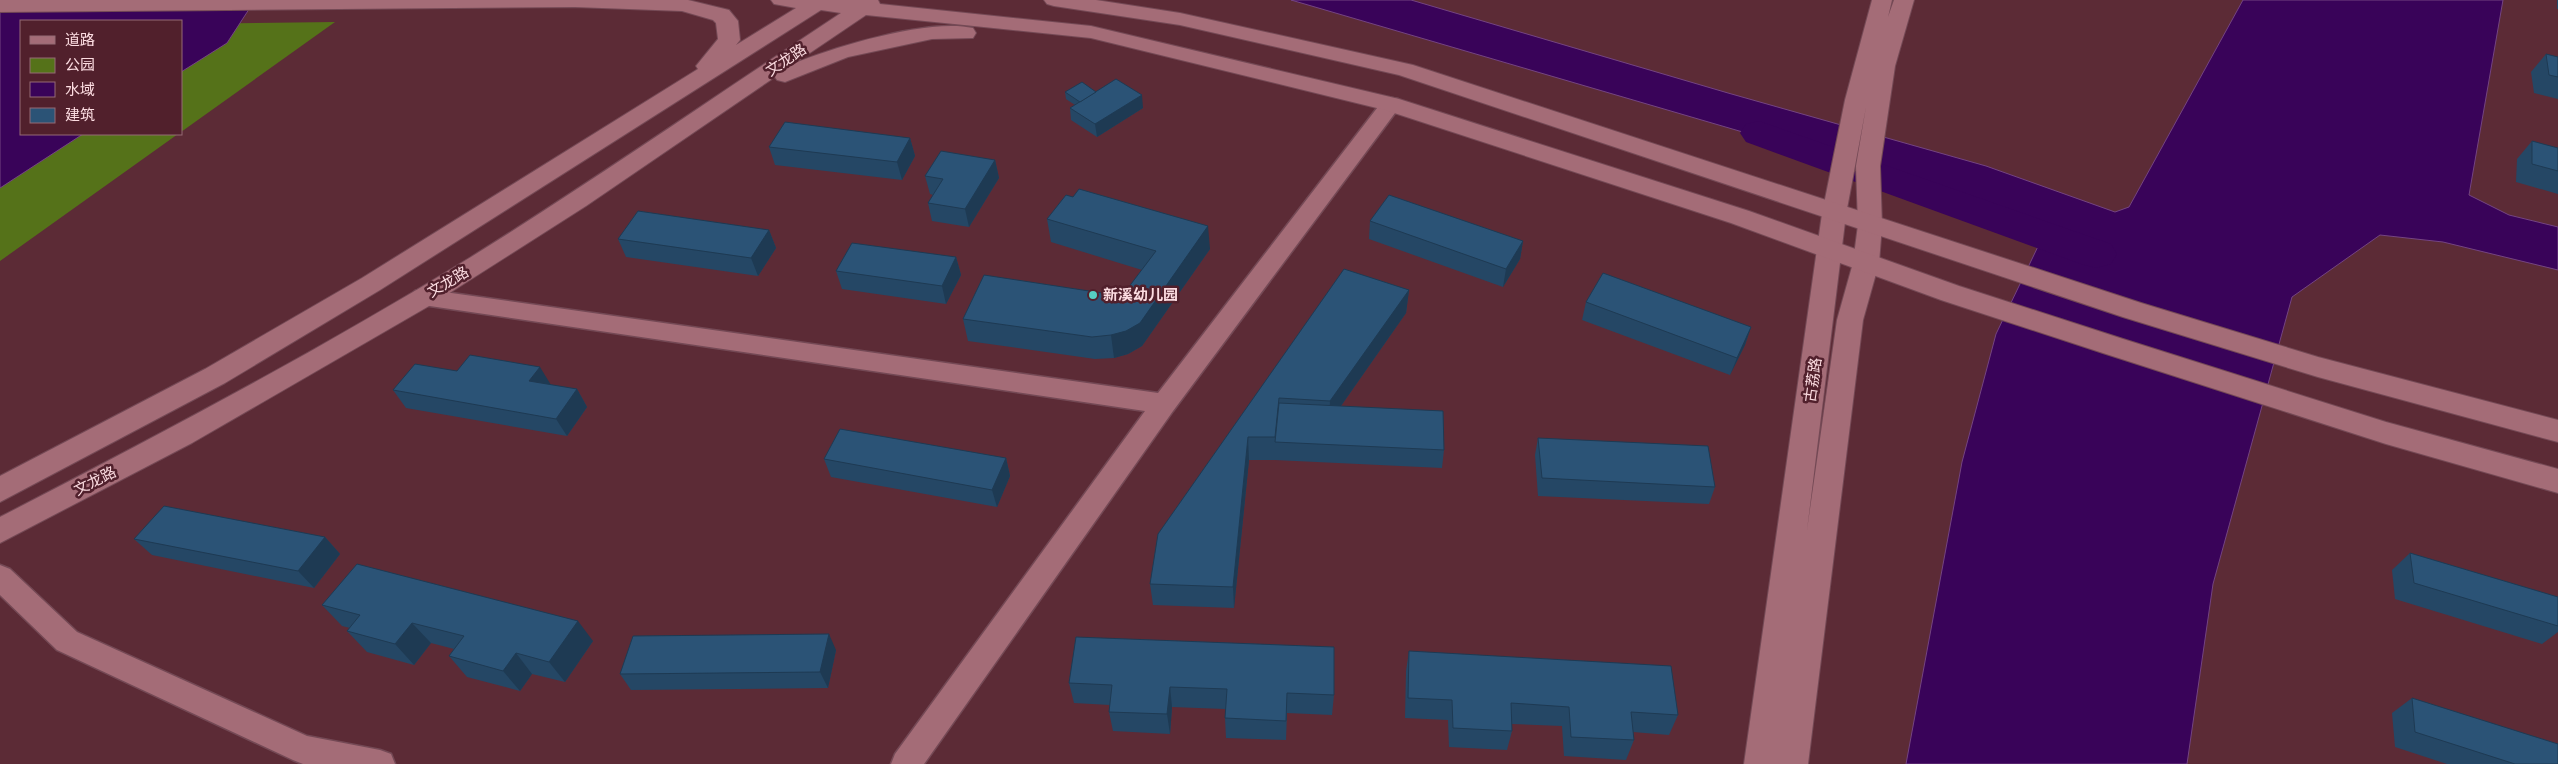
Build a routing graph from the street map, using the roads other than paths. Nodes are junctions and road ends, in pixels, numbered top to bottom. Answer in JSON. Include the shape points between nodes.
{"nodes":[{"id":1,"x":536,"y":0,"type":"edge"},
{"id":2,"x":600,"y":0,"type":"edge"},
{"id":3,"x":781,"y":0,"type":"edge"},
{"id":4,"x":1054,"y":0,"type":"edge"},
{"id":5,"x":1882,"y":0,"type":"edge"},
{"id":6,"x":1904,"y":0,"type":"edge"},
{"id":7,"x":820,"y":2,"type":"edge"},
{"id":8,"x":870,"y":4,"type":"edge"},
{"id":9,"x":0,"y":6,"type":"edge"},
{"id":10,"x":1155,"y":47,"type":"junction"},
{"id":11,"x":680,"y":92,"type":"junction"},
{"id":12,"x":728,"y":99,"type":"junction"},
{"id":13,"x":1391,"y":104,"type":"junction"},
{"id":14,"x":1834,"y":214,"type":"junction"},
{"id":15,"x":1870,"y":225,"type":"junction"},
{"id":16,"x":1830,"y":250,"type":"junction"},
{"id":17,"x":1866,"y":263,"type":"junction"},
{"id":18,"x":423,"y":297,"type":"junction"},
{"id":19,"x":1164,"y":404,"type":"junction"},
{"id":20,"x":2558,"y":431,"type":"edge"},
{"id":21,"x":2558,"y":481,"type":"edge"},
{"id":22,"x":0,"y":490,"type":"edge"},
{"id":23,"x":0,"y":530,"type":"edge"},
{"id":24,"x":0,"y":577,"type":"edge"},
{"id":25,"x":380,"y":764,"type":"edge"},
{"id":26,"x":906,"y":764,"type":"edge"},
{"id":27,"x":1761,"y":764,"type":"edge"},
{"id":28,"x":1791,"y":764,"type":"edge"}],
"edges":[{"from":1,"to":2,"type":"main road"},
{"from":1,"to":9,"type":"main road"},
{"from":1,"to":11,"type":"main road","via":[[683,5],[721,15],[726,21],[729,40],[715,59]]},
{"from":3,"to":7,"type":"main road"},
{"from":4,"to":14,"type":"main road","via":[[1180,19],[1405,70]]},
{"from":5,"to":14,"type":"main road","name":"古荔路","via":[[1856,100]]},
{"from":6,"to":15,"type":"main road","name":"古荔路","via":[[1884,66],[1868,166]]},
{"from":7,"to":8,"type":"main road"},
{"from":7,"to":11,"type":"main road","name":"文龙路"},
{"from":8,"to":10,"type":"main road","via":[[1091,32]]},
{"from":8,"to":12,"type":"main road","name":"文龙路"},
{"from":10,"to":12,"type":"main road","via":[[1038,34],[932,33],[842,52]]},
{"from":10,"to":13,"type":"main road"},
{"from":11,"to":22,"type":"main road","name":"文龙路","via":[[371,284],[215,376]]},
{"from":12,"to":18,"type":"main road","name":"文龙路","via":[[569,206]]},
{"from":13,"to":16,"type":"main road","via":[[1740,217]]},
{"from":13,"to":19,"type":"street"},
{"from":14,"to":15,"type":"main road"},
{"from":14,"to":16,"type":"main road","name":"古荔路"},
{"from":15,"to":17,"type":"main road","name":"古荔路"},
{"from":15,"to":20,"type":"main road","via":[[2294,360]]},
{"from":16,"to":17,"type":"main road"},
{"from":16,"to":27,"type":"main road","name":"古荔路"},
{"from":17,"to":21,"type":"main road","via":[[2386,434]]},
{"from":17,"to":28,"type":"main road","name":"古荔路","via":[[1850,320]]},
{"from":18,"to":19,"type":"street"},
{"from":18,"to":23,"type":"main road","name":"文龙路","via":[[167,444]]},
{"from":19,"to":26,"type":"street"},
{"from":24,"to":25,"type":"street","via":[[67,641],[304,750]]}]}
